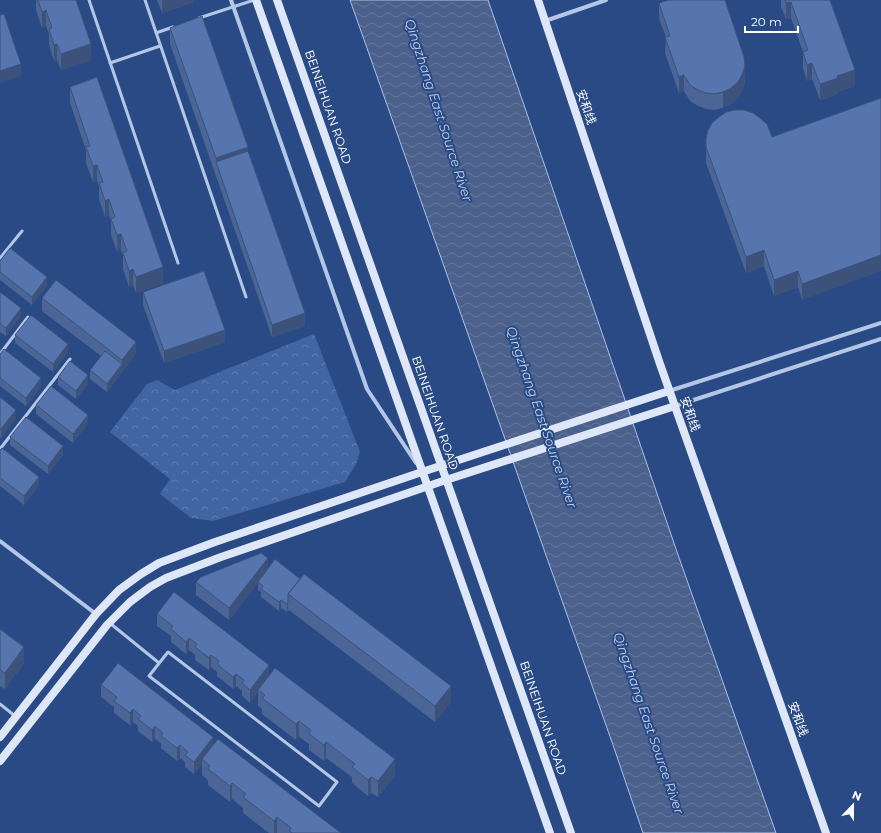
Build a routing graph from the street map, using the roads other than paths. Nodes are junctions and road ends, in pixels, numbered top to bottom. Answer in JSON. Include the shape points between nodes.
{"nodes":[{"id":1,"x":89,"y":0,"type":"edge"},
{"id":2,"x":144,"y":0,"type":"edge"},
{"id":3,"x":231,"y":0,"type":"edge"},
{"id":4,"x":255,"y":0,"type":"edge"},
{"id":5,"x":277,"y":0,"type":"edge"},
{"id":6,"x":538,"y":0,"type":"edge"},
{"id":7,"x":606,"y":0,"type":"edge"},
{"id":8,"x":233,"y":7,"type":"junction"},
{"id":9,"x":198,"y":19,"type":"edge"},
{"id":10,"x":545,"y":21,"type":"junction"},
{"id":11,"x":177,"y":26,"type":"edge"},
{"id":12,"x":156,"y":33,"type":"junction"},
{"id":13,"x":160,"y":46,"type":"junction"},
{"id":14,"x":110,"y":63,"type":"junction"},
{"id":15,"x":22,"y":231,"type":"dead end"},
{"id":16,"x":0,"y":258,"type":"edge"},
{"id":17,"x":178,"y":262,"type":"dead end"},
{"id":18,"x":246,"y":297,"type":"dead end"},
{"id":19,"x":28,"y":317,"type":"edge"},
{"id":20,"x":881,"y":322,"type":"edge"},
{"id":21,"x":881,"y":339,"type":"edge"},
{"id":22,"x":0,"y":354,"type":"edge"},
{"id":23,"x":70,"y":359,"type":"dead end"},
{"id":24,"x":669,"y":391,"type":"junction"},
{"id":25,"x":675,"y":406,"type":"junction"},
{"id":26,"x":0,"y":450,"type":"edge"},
{"id":27,"x":441,"y":466,"type":"junction"},
{"id":28,"x":422,"y":472,"type":"junction"},
{"id":29,"x":446,"y":480,"type":"junction"},
{"id":30,"x":428,"y":487,"type":"junction"},
{"id":31,"x":0,"y":541,"type":"edge"},
{"id":32,"x":96,"y":614,"type":"junction"},
{"id":33,"x":110,"y":623,"type":"junction"},
{"id":34,"x":159,"y":663,"type":"junction"},
{"id":35,"x":0,"y":704,"type":"edge"},
{"id":36,"x":16,"y":717,"type":"junction"},
{"id":37,"x":0,"y":737,"type":"edge"},
{"id":38,"x":0,"y":761,"type":"edge"},
{"id":39,"x":550,"y":833,"type":"edge"},
{"id":40,"x":571,"y":833,"type":"edge"},
{"id":41,"x":826,"y":833,"type":"edge"}],
"edges":[{"from":1,"to":14,"type":"lane"},
{"from":2,"to":12,"type":"lane"},
{"from":3,"to":8,"type":"street"},
{"from":4,"to":8,"type":"lane"},
{"from":4,"to":28,"type":"main road"},
{"from":5,"to":27,"type":"main road","name":"BEINEIHUAN ROAD"},
{"from":6,"to":10,"type":"main road","name":"安和线"},
{"from":7,"to":10,"type":"street"},
{"from":8,"to":9,"type":"lane"},
{"from":8,"to":28,"type":"street","via":[[367,389]]},
{"from":10,"to":24,"type":"main road","name":"安和线"},
{"from":11,"to":12,"type":"lane"},
{"from":12,"to":13,"type":"lane"},
{"from":13,"to":14,"type":"lane"},
{"from":13,"to":18,"type":"lane"},
{"from":14,"to":17,"type":"lane"},
{"from":15,"to":16,"type":"lane"},
{"from":19,"to":22,"type":"lane"},
{"from":20,"to":24,"type":"street"},
{"from":21,"to":25,"type":"street"},
{"from":23,"to":26,"type":"lane"},
{"from":24,"to":25,"type":"main road","name":"安和线"},
{"from":24,"to":27,"type":"main road"},
{"from":25,"to":29,"type":"main road"},
{"from":25,"to":41,"type":"main road","name":"安和线"},
{"from":27,"to":28,"type":"main road"},
{"from":27,"to":29,"type":"main road","name":"BEINEIHUAN ROAD"},
{"from":28,"to":30,"type":"main road"},
{"from":28,"to":32,"type":"main road","via":[[159,563],[119,590]]},
{"from":29,"to":30,"type":"main road"},
{"from":29,"to":40,"type":"main road","name":"BEINEIHUAN ROAD"},
{"from":30,"to":33,"type":"main road","via":[[166,578],[130,602]]},
{"from":30,"to":39,"type":"main road"},
{"from":31,"to":32,"type":"street"},
{"from":32,"to":36,"type":"main road"},
{"from":33,"to":34,"type":"lane"},
{"from":33,"to":38,"type":"main road"},
{"from":34,"to":34,"type":"lane","via":[[149,676],[319,806],[337,782],[168,652]]},
{"from":35,"to":36,"type":"lane"},
{"from":36,"to":37,"type":"main road"}]}
